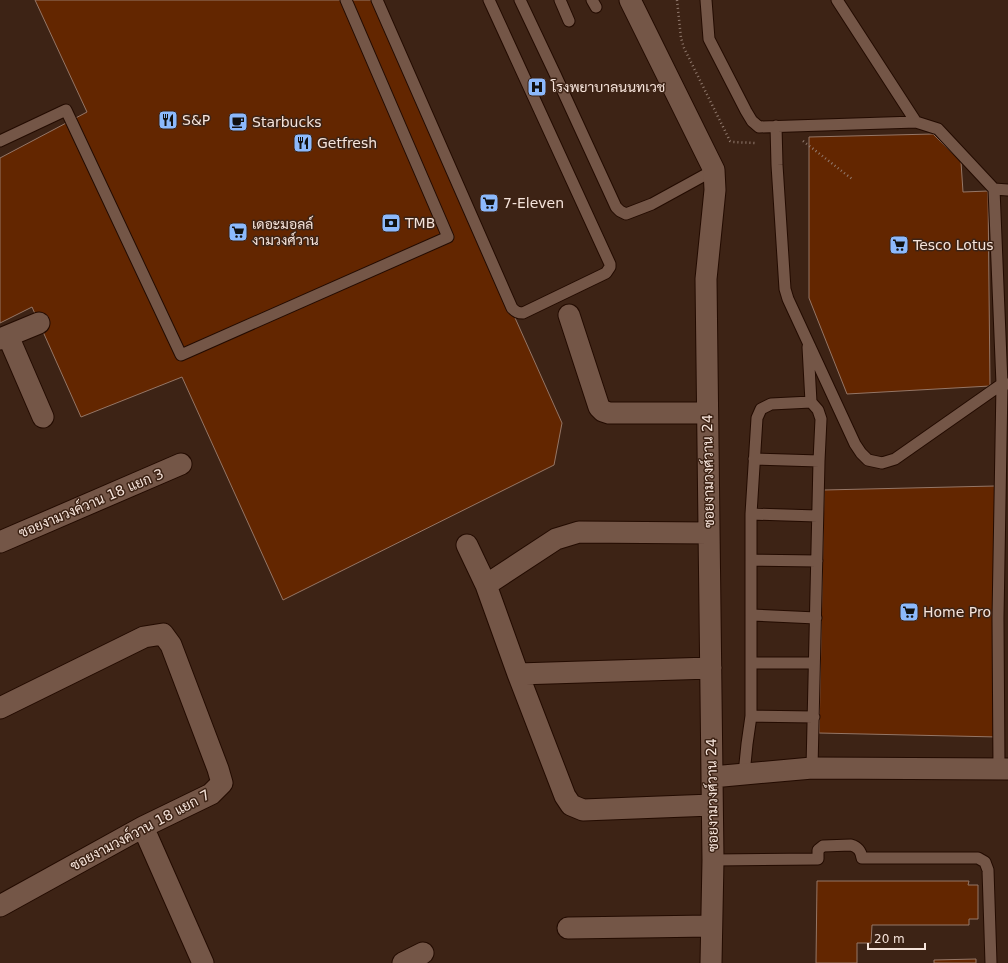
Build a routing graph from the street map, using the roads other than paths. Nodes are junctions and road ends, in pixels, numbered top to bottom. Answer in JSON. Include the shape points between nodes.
{"nodes":[{"id":1,"x":346,"y":0,"type":"edge"},
{"id":2,"x":377,"y":0,"type":"edge"},
{"id":3,"x":489,"y":0,"type":"edge"},
{"id":4,"x":520,"y":0,"type":"edge"},
{"id":5,"x":560,"y":0,"type":"edge"},
{"id":6,"x":630,"y":0,"type":"edge"},
{"id":7,"x":706,"y":0,"type":"edge"},
{"id":8,"x":837,"y":0,"type":"edge"},
{"id":9,"x":569,"y":21,"type":"dead end"},
{"id":10,"x":916,"y":122,"type":"junction"},
{"id":11,"x":776,"y":126,"type":"junction"},
{"id":12,"x":0,"y":141,"type":"edge"},
{"id":13,"x":714,"y":170,"type":"junction"},
{"id":14,"x":994,"y":189,"type":"junction"},
{"id":15,"x":1008,"y":190,"type":"edge"},
{"id":16,"x":569,"y":315,"type":"dead end"},
{"id":17,"x":39,"y":323,"type":"dead end"},
{"id":18,"x":4,"y":337,"type":"edge"},
{"id":19,"x":807,"y":340,"type":"junction"},
{"id":20,"x":1005,"y":384,"type":"edge"},
{"id":21,"x":811,"y":402,"type":"junction"},
{"id":22,"x":707,"y":413,"type":"junction"},
{"id":23,"x":43,"y":418,"type":"dead end"},
{"id":24,"x":754,"y":459,"type":"junction"},
{"id":25,"x":819,"y":461,"type":"junction"},
{"id":26,"x":181,"y":464,"type":"dead end"},
{"id":27,"x":751,"y":514,"type":"junction"},
{"id":28,"x":817,"y":516,"type":"junction"},
{"id":29,"x":709,"y":533,"type":"junction"},
{"id":30,"x":0,"y":542,"type":"edge"},
{"id":31,"x":467,"y":545,"type":"dead end"},
{"id":32,"x":751,"y":560,"type":"junction"},
{"id":33,"x":817,"y":561,"type":"junction"},
{"id":34,"x":486,"y":585,"type":"junction"},
{"id":35,"x":751,"y":615,"type":"junction"},
{"id":36,"x":816,"y":618,"type":"junction"},
{"id":37,"x":1003,"y":618,"type":"edge"},
{"id":38,"x":751,"y":663,"type":"junction"},
{"id":39,"x":814,"y":664,"type":"junction"},
{"id":40,"x":711,"y":668,"type":"junction"},
{"id":41,"x":518,"y":674,"type":"junction"},
{"id":42,"x":0,"y":708,"type":"edge"},
{"id":43,"x":751,"y":716,"type":"junction"},
{"id":44,"x":814,"y":717,"type":"junction"},
{"id":45,"x":812,"y":768,"type":"junction"},
{"id":46,"x":1004,"y":769,"type":"edge"},
{"id":47,"x":744,"y":774,"type":"junction"},
{"id":48,"x":712,"y":777,"type":"junction"},
{"id":49,"x":712,"y":805,"type":"junction"},
{"id":50,"x":143,"y":827,"type":"junction"},
{"id":51,"x":713,"y":860,"type":"junction"},
{"id":52,"x":0,"y":906,"type":"edge"},
{"id":53,"x":711,"y":926,"type":"junction"},
{"id":54,"x":568,"y":928,"type":"dead end"},
{"id":55,"x":423,"y":954,"type":"dead end"},
{"id":56,"x":203,"y":963,"type":"edge"},
{"id":57,"x":403,"y":963,"type":"edge"},
{"id":58,"x":711,"y":963,"type":"edge"},
{"id":59,"x":991,"y":963,"type":"edge"}],
"edges":[{"from":1,"to":12,"type":"lane","via":[[448,237],[181,355],[66,110]]},
{"from":2,"to":3,"type":"lane","via":[[512,308],[515,312],[523,313],[606,273],[610,264]]},
{"from":4,"to":13,"type":"lane","via":[[620,212],[626,214],[652,204]]},
{"from":5,"to":9,"type":"lane"},
{"from":6,"to":13,"type":"street","name":"ซอยงามวงศ์วาน 24"},
{"from":7,"to":11,"type":"lane","via":[[710,39],[746,111],[759,127]]},
{"from":8,"to":10,"type":"lane"},
{"from":10,"to":11,"type":"lane"},
{"from":10,"to":14,"type":"lane","via":[[938,129]]},
{"from":11,"to":19,"type":"lane","via":[[785,289]]},
{"from":13,"to":22,"type":"street","name":"ซอยงามวงศ์วาน 24","via":[[715,190],[706,279]]},
{"from":14,"to":15,"type":"lane"},
{"from":14,"to":20,"type":"lane"},
{"from":16,"to":22,"type":"street","via":[[599,407],[603,412]]},
{"from":17,"to":18,"type":"street"},
{"from":18,"to":23,"type":"street"},
{"from":19,"to":20,"type":"lane","via":[[855,444],[868,460],[882,462],[895,458]]},
{"from":19,"to":21,"type":"lane"},
{"from":20,"to":37,"type":"lane"},
{"from":21,"to":24,"type":"lane","via":[[771,404],[761,409]]},
{"from":21,"to":25,"type":"lane","via":[[821,419]]},
{"from":22,"to":29,"type":"street","name":"ซอยงามวงศ์วาน 24"},
{"from":24,"to":25,"type":"lane"},
{"from":24,"to":27,"type":"lane"},
{"from":25,"to":28,"type":"lane"},
{"from":26,"to":30,"type":"street","name":"ซอยงามวงค์วาน 18 แยก 3"},
{"from":27,"to":28,"type":"lane"},
{"from":27,"to":32,"type":"lane"},
{"from":28,"to":33,"type":"lane"},
{"from":29,"to":34,"type":"street","via":[[579,532],[556,539]]},
{"from":29,"to":40,"type":"street","name":"ซอยงามวงศ์วาน 24"},
{"from":31,"to":34,"type":"street"},
{"from":32,"to":33,"type":"lane"},
{"from":32,"to":35,"type":"lane"},
{"from":33,"to":36,"type":"lane"},
{"from":34,"to":41,"type":"street"},
{"from":35,"to":36,"type":"lane"},
{"from":35,"to":38,"type":"lane"},
{"from":36,"to":39,"type":"lane"},
{"from":37,"to":46,"type":"lane"},
{"from":38,"to":39,"type":"lane"},
{"from":38,"to":43,"type":"lane"},
{"from":39,"to":44,"type":"lane"},
{"from":40,"to":41,"type":"street"},
{"from":40,"to":48,"type":"street","name":"ซอยงามวงศ์วาน 24"},
{"from":41,"to":49,"type":"street","via":[[565,796],[571,805],[584,810]]},
{"from":42,"to":50,"type":"street","name":"ซอยงามวงค์วาน 18 แยก 7","via":[[144,637],[163,634],[171,645],[222,783],[211,794]]},
{"from":43,"to":44,"type":"lane"},
{"from":43,"to":47,"type":"lane"},
{"from":44,"to":45,"type":"lane"},
{"from":45,"to":46,"type":"street"},
{"from":45,"to":47,"type":"street"},
{"from":47,"to":48,"type":"street"},
{"from":48,"to":49,"type":"street","name":"ซอยงามวงศ์วาน 24"},
{"from":49,"to":51,"type":"street","name":"ซอยงามวงศ์วาน 24"},
{"from":50,"to":52,"type":"street","name":"ซอยงามวงค์วาน 18 แยก 7"},
{"from":50,"to":56,"type":"street"},
{"from":51,"to":53,"type":"street","name":"ซอยงามวงศ์วาน 24"},
{"from":51,"to":59,"type":"lane","via":[[818,859],[818,850],[823,846],[851,845],[858,848],[862,858],[978,858],[985,862],[988,870]]},
{"from":53,"to":54,"type":"street"},
{"from":53,"to":58,"type":"street","name":"ซอยงามวงศ์วาน 24"},
{"from":55,"to":57,"type":"street"}]}
